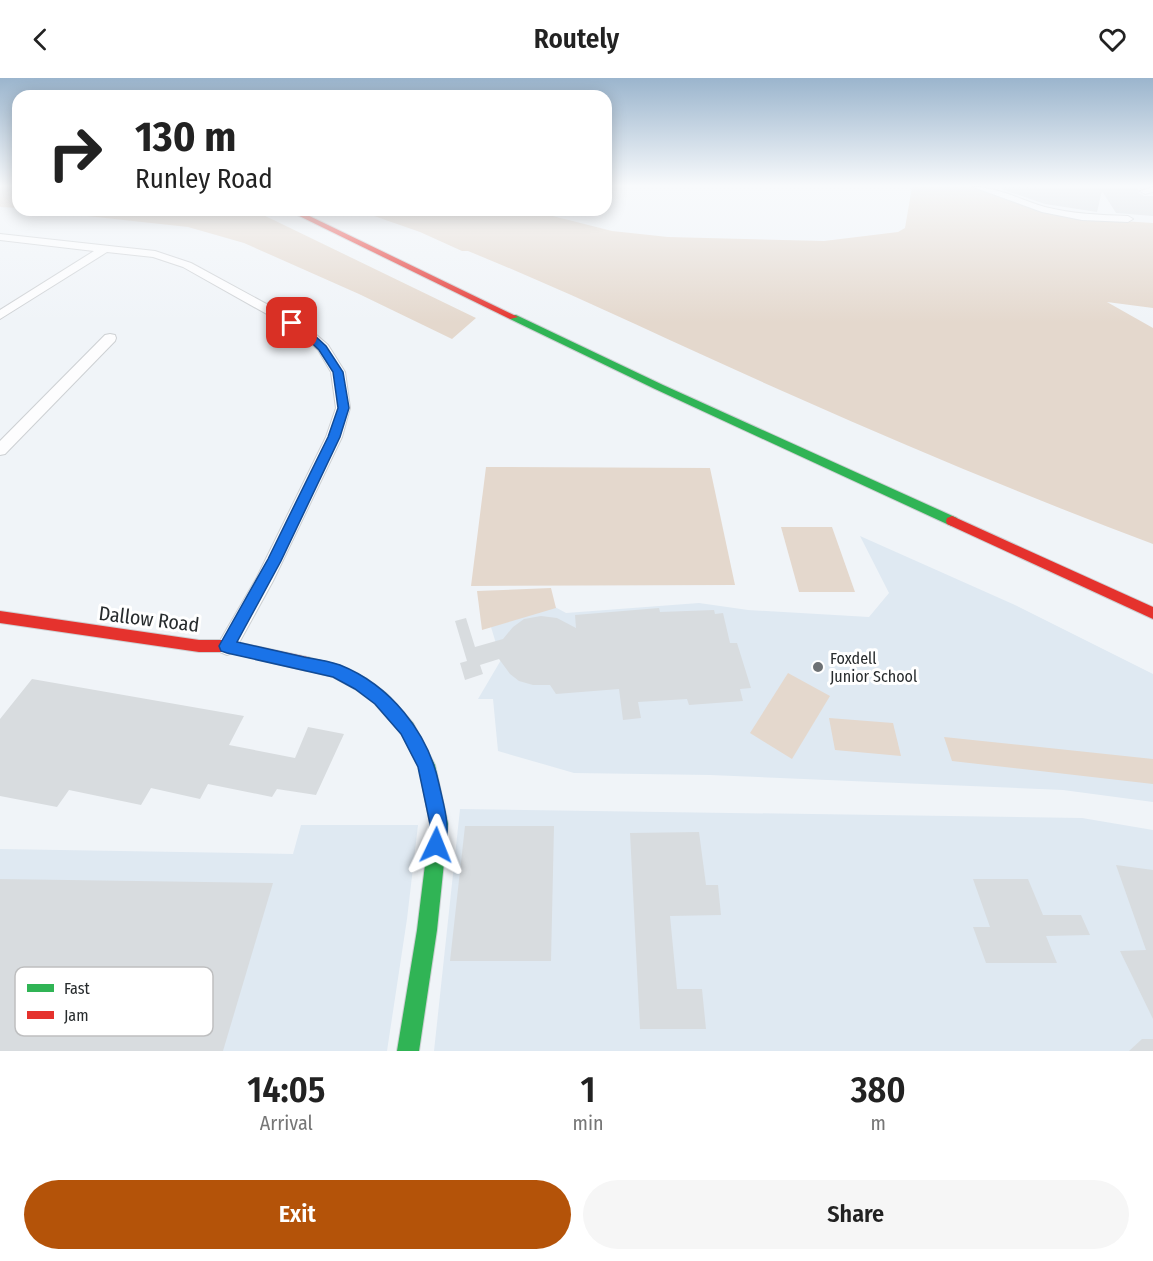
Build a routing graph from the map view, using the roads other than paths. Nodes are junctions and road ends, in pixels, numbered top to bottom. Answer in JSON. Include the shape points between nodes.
{"nodes":[{"id":1,"x":338,"y":232,"type":"edge"},
{"id":2,"x":0,"y":237,"type":"edge"},
{"id":3,"x":106,"y":248,"type":"junction"},
{"id":4,"x":0,"y":315,"type":"edge"},
{"id":5,"x":110,"y":338,"type":"dead end"},
{"id":6,"x":0,"y":450,"type":"edge"},
{"id":7,"x":1153,"y":613,"type":"edge"},
{"id":8,"x":0,"y":617,"type":"edge"},
{"id":9,"x":227,"y":646,"type":"junction"},
{"id":10,"x":408,"y":1051,"type":"edge"}],
"edges":[{"from":1,"to":7,"type":"main road","via":[[659,387]]},
{"from":2,"to":3,"type":"street"},
{"from":3,"to":4,"type":"street"},
{"from":3,"to":9,"type":"street","via":[[155,254],[187,265],[301,328],[323,348],[338,372],[343,408],[334,437],[264,582]]},
{"from":5,"to":6,"type":"street"},
{"from":8,"to":9,"type":"main road","name":"Dallow Road","via":[[199,646]]},
{"from":9,"to":10,"type":"main road","name":"Dallow Road","via":[[336,671],[361,684],[380,698],[407,728],[427,765],[439,824]]}]}
